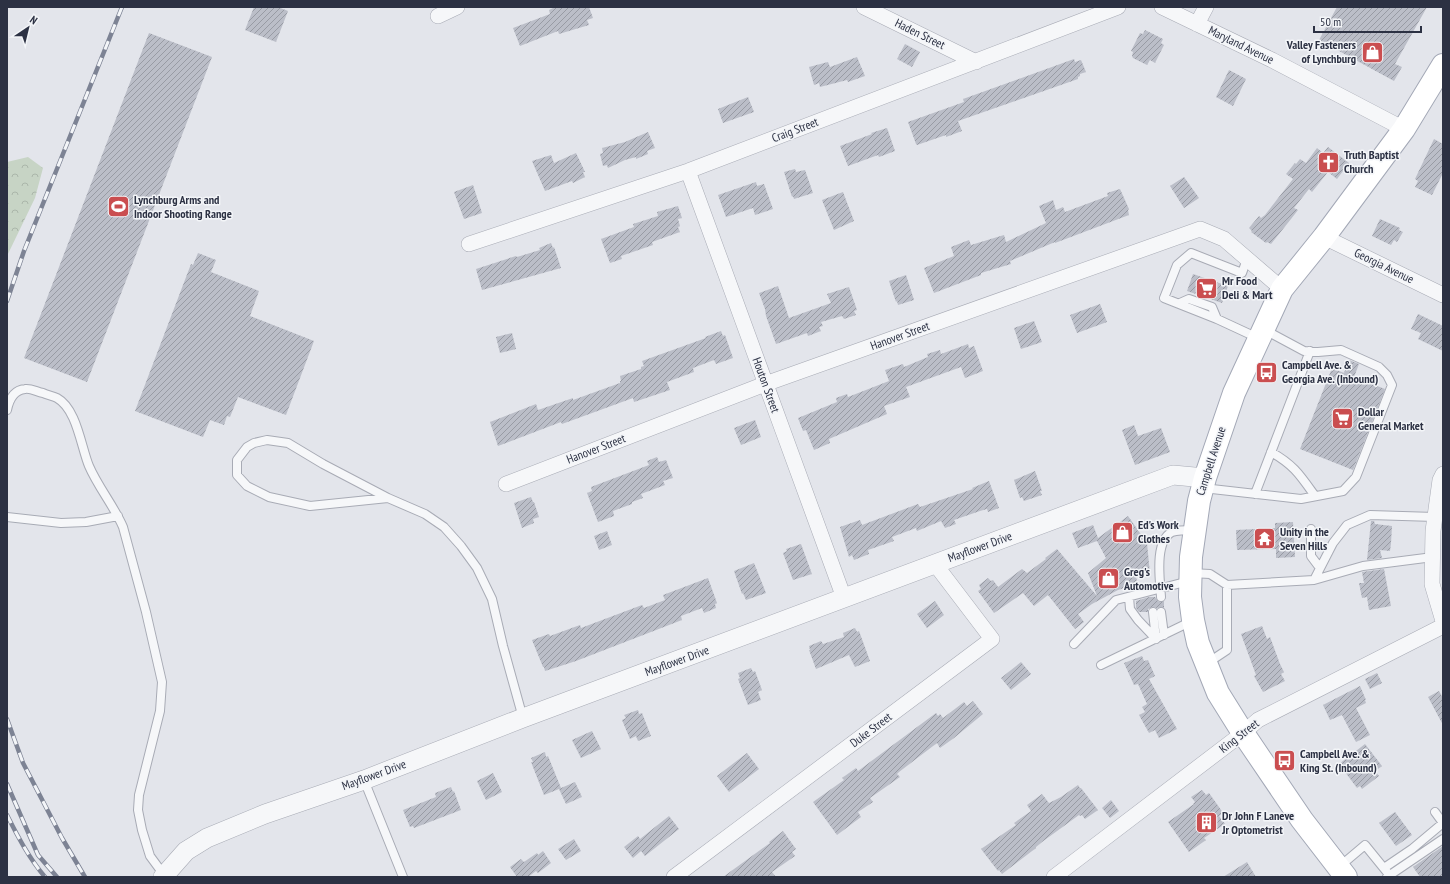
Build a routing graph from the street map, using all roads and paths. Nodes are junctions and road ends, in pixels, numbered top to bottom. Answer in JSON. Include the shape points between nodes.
{"nodes":[{"id":1,"x":457,"y":7,"type":"edge"},
{"id":2,"x":864,"y":7,"type":"edge"},
{"id":3,"x":1118,"y":7,"type":"edge"},
{"id":4,"x":1162,"y":7,"type":"edge"},
{"id":5,"x":1206,"y":7,"type":"edge"},
{"id":6,"x":438,"y":16,"type":"dead end"},
{"id":7,"x":1197,"y":24,"type":"junction"},
{"id":8,"x":976,"y":62,"type":"junction"},
{"id":9,"x":1443,"y":65,"type":"edge"},
{"id":10,"x":1404,"y":129,"type":"junction"},
{"id":11,"x":688,"y":171,"type":"junction"},
{"id":12,"x":1324,"y":236,"type":"junction"},
{"id":13,"x":469,"y":244,"type":"dead end"},
{"id":14,"x":1247,"y":259,"type":"junction"},
{"id":15,"x":1282,"y":289,"type":"junction"},
{"id":16,"x":1443,"y":296,"type":"edge"},
{"id":17,"x":1261,"y":334,"type":"junction"},
{"id":18,"x":1310,"y":351,"type":"junction"},
{"id":19,"x":765,"y":384,"type":"junction"},
{"id":20,"x":7,"y":410,"type":"edge"},
{"id":21,"x":1271,"y":452,"type":"junction"},
{"id":22,"x":1443,"y":474,"type":"edge"},
{"id":23,"x":1203,"y":483,"type":"junction"},
{"id":24,"x":506,"y":484,"type":"dead end"},
{"id":25,"x":1255,"y":494,"type":"junction"},
{"id":26,"x":1315,"y":496,"type":"junction"},
{"id":27,"x":388,"y":498,"type":"junction"},
{"id":28,"x":118,"y":516,"type":"junction"},
{"id":29,"x":1435,"y":517,"type":"junction"},
{"id":30,"x":7,"y":518,"type":"edge"},
{"id":31,"x":1311,"y":529,"type":"dead end"},
{"id":32,"x":1195,"y":530,"type":"junction"},
{"id":33,"x":1433,"y":557,"type":"junction"},
{"id":34,"x":935,"y":564,"type":"junction"},
{"id":35,"x":1320,"y":568,"type":"junction"},
{"id":36,"x":1190,"y":577,"type":"junction"},
{"id":37,"x":1314,"y":580,"type":"junction"},
{"id":38,"x":1227,"y":585,"type":"junction"},
{"id":39,"x":1156,"y":594,"type":"junction"},
{"id":40,"x":1129,"y":597,"type":"junction"},
{"id":41,"x":844,"y":598,"type":"junction"},
{"id":42,"x":1193,"y":620,"type":"junction"},
{"id":43,"x":1443,"y":621,"type":"edge"},
{"id":44,"x":1443,"y":626,"type":"edge"},
{"id":45,"x":1164,"y":635,"type":"junction"},
{"id":46,"x":1156,"y":639,"type":"junction"},
{"id":47,"x":1074,"y":644,"type":"dead end"},
{"id":48,"x":1206,"y":664,"type":"junction"},
{"id":49,"x":1101,"y":665,"type":"dead end"},
{"id":50,"x":523,"y":718,"type":"junction"},
{"id":51,"x":1243,"y":733,"type":"junction"},
{"id":52,"x":364,"y":780,"type":"junction"},
{"id":53,"x":1435,"y":812,"type":"dead end"},
{"id":54,"x":1443,"y":839,"type":"edge"},
{"id":55,"x":1384,"y":868,"type":"junction"},
{"id":56,"x":1342,"y":872,"type":"edge"},
{"id":57,"x":163,"y":876,"type":"edge"},
{"id":58,"x":1389,"y":876,"type":"edge"},
{"id":59,"x":403,"y":877,"type":"edge"},
{"id":60,"x":674,"y":877,"type":"edge"},
{"id":61,"x":1054,"y":877,"type":"edge"}],
"edges":[{"from":1,"to":6,"type":"street"},
{"from":2,"to":8,"type":"street","name":"Haden Street"},
{"from":3,"to":8,"type":"street","name":"Craig Street"},
{"from":4,"to":7,"type":"street","name":"Maryland Avenue"},
{"from":5,"to":7,"type":"street"},
{"from":7,"to":10,"type":"street","name":"Maryland Avenue"},
{"from":8,"to":11,"type":"street","name":"Craig Street"},
{"from":9,"to":10,"type":"main road","name":"Campbell Avenue"},
{"from":10,"to":12,"type":"main road","name":"Campbell Avenue"},
{"from":11,"to":13,"type":"street","name":"Craig Street"},
{"from":11,"to":19,"type":"street","name":"Houton Street"},
{"from":12,"to":15,"type":"main road","name":"Campbell Avenue"},
{"from":12,"to":16,"type":"street","name":"Georgia Avenue"},
{"from":14,"to":15,"type":"street","name":"Hanover Street"},
{"from":14,"to":17,"type":"lane","via":[[1242,273],[1191,253],[1177,265],[1164,298]]},
{"from":14,"to":19,"type":"street","name":"Hanover Street","via":[[1224,240],[1200,229]]},
{"from":15,"to":17,"type":"main road","name":"Campbell Avenue"},
{"from":17,"to":18,"type":"lane"},
{"from":17,"to":23,"type":"main road","name":"Campbell Avenue","via":[[1234,393]]},
{"from":18,"to":21,"type":"lane"},
{"from":18,"to":26,"type":"lane","via":[[1341,350],[1380,368],[1392,384],[1356,477],[1343,491]]},
{"from":19,"to":24,"type":"street","name":"Hanover Street"},
{"from":19,"to":41,"type":"street","name":"Houton Street"},
{"from":20,"to":28,"type":"lane","via":[[8,403],[15,393],[22,389],[57,398],[65,405],[72,414],[89,467]]},
{"from":21,"to":25,"type":"lane"},
{"from":21,"to":26,"type":"lane","via":[[1298,472]]},
{"from":22,"to":29,"type":"street"},
{"from":23,"to":25,"type":"lane"},
{"from":23,"to":32,"type":"main road","name":"Campbell Avenue"},
{"from":23,"to":34,"type":"street","name":"Mayflower Drive","via":[[1173,475]]},
{"from":25,"to":26,"type":"lane","via":[[1301,499]]},
{"from":27,"to":27,"type":"lane","via":[[322,464],[288,443],[267,440],[254,443],[247,447],[237,460],[237,475],[247,486],[269,497],[310,506]]},
{"from":27,"to":50,"type":"lane","via":[[425,514],[444,527],[477,568],[492,599]]},
{"from":28,"to":30,"type":"lane","via":[[62,523]]},
{"from":28,"to":57,"type":"lane","via":[[146,612],[162,682],[160,710],[139,795],[138,810],[150,856]]},
{"from":29,"to":33,"type":"street"},
{"from":29,"to":35,"type":"lane","via":[[1370,515],[1347,524]]},
{"from":31,"to":35,"type":"lane","via":[[1311,556]]},
{"from":32,"to":36,"type":"main road","name":"Campbell Avenue"},
{"from":32,"to":39,"type":"lane","via":[[1174,532],[1166,536],[1160,554]]},
{"from":33,"to":37,"type":"lane","via":[[1363,566]]},
{"from":33,"to":43,"type":"street","via":[[1432,584]]},
{"from":34,"to":41,"type":"street","name":"Mayflower Drive"},
{"from":34,"to":60,"type":"street","name":"Duke Street","via":[[992,639]]},
{"from":35,"to":37,"type":"lane"},
{"from":36,"to":38,"type":"lane","via":[[1210,574]]},
{"from":36,"to":39,"type":"lane"},
{"from":36,"to":42,"type":"main road","name":"Campbell Avenue"},
{"from":37,"to":38,"type":"lane"},
{"from":38,"to":48,"type":"lane","via":[[1227,650]]},
{"from":39,"to":40,"type":"lane"},
{"from":40,"to":46,"type":"lane","via":[[1130,609]]},
{"from":40,"to":47,"type":"lane","via":[[1116,600]]},
{"from":41,"to":50,"type":"street","name":"Mayflower Drive"},
{"from":42,"to":45,"type":"lane"},
{"from":42,"to":48,"type":"main road","name":"Campbell Avenue"},
{"from":44,"to":51,"type":"street","name":"King Street","via":[[1258,720]]},
{"from":45,"to":46,"type":"lane"},
{"from":45,"to":46,"type":"lane","via":[[1157,612]]},
{"from":46,"to":49,"type":"lane"},
{"from":48,"to":51,"type":"main road","name":"Campbell Avenue","via":[[1218,693]]},
{"from":50,"to":52,"type":"street","name":"Mayflower Drive"},
{"from":51,"to":56,"type":"main road","name":"Campbell Avenue","via":[[1302,820]]},
{"from":51,"to":61,"type":"street","name":"King Street"},
{"from":52,"to":57,"type":"street","name":"Mayflower Drive","via":[[266,814],[207,838],[186,851]]},
{"from":52,"to":59,"type":"lane"},
{"from":53,"to":55,"type":"lane","via":[[1442,823],[1412,849]]},
{"from":54,"to":58,"type":"lane"},
{"from":55,"to":56,"type":"lane","via":[[1365,845]]},
{"from":55,"to":58,"type":"lane"}]}
